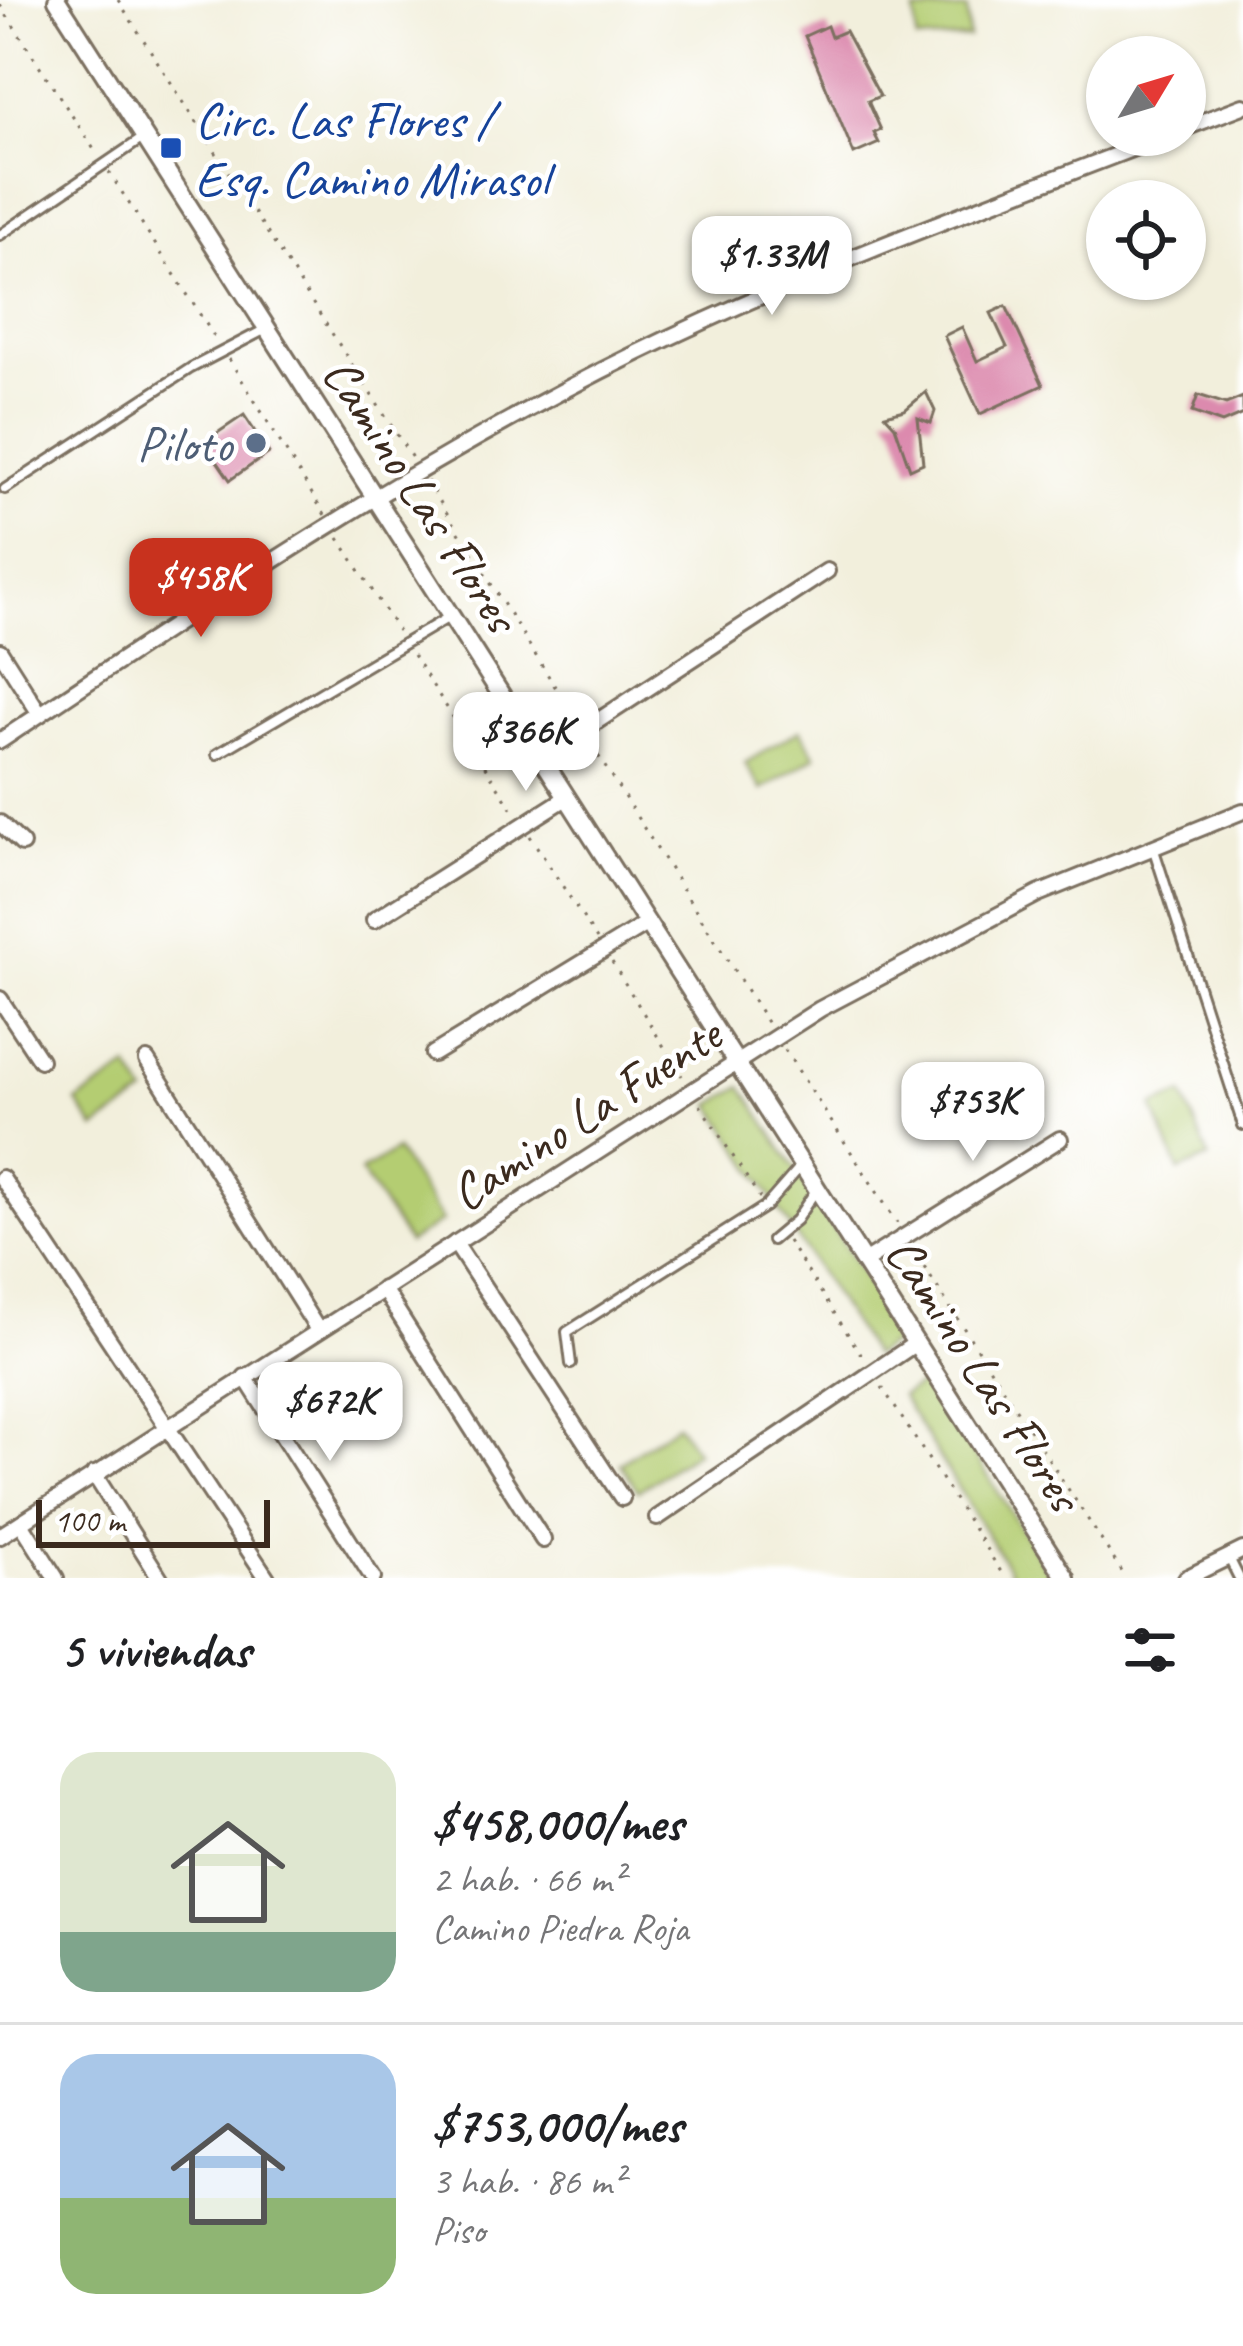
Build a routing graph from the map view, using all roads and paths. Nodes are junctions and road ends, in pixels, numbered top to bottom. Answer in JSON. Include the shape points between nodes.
{"nodes":[{"id":1,"x":57,"y":0,"type":"edge"},
{"id":2,"x":118,"y":0,"type":"edge"},
{"id":3,"x":0,"y":5,"type":"edge"},
{"id":4,"x":1243,"y":106,"type":"edge"},
{"id":5,"x":1206,"y":120,"type":"edge"},
{"id":6,"x":145,"y":137,"type":"junction"},
{"id":7,"x":1116,"y":156,"type":"edge"},
{"id":8,"x":104,"y":165,"type":"junction"},
{"id":9,"x":0,"y":235,"type":"edge"},
{"id":10,"x":267,"y":328,"type":"junction"},
{"id":11,"x":224,"y":352,"type":"junction"},
{"id":12,"x":421,"y":472,"type":"junction"},
{"id":13,"x":5,"y":489,"type":"dead end"},
{"id":14,"x":375,"y":499,"type":"junction"},
{"id":15,"x":332,"y":526,"type":"junction"},
{"id":16,"x":827,"y":571,"type":"dead end"},
{"id":17,"x":450,"y":616,"type":"junction"},
{"id":18,"x":404,"y":641,"type":"junction"},
{"id":19,"x":0,"y":651,"type":"edge"},
{"id":20,"x":40,"y":714,"type":"junction"},
{"id":21,"x":583,"y":731,"type":"junction"},
{"id":22,"x":0,"y":741,"type":"edge"},
{"id":23,"x":218,"y":754,"type":"dead end"},
{"id":24,"x":541,"y":758,"type":"junction"},
{"id":25,"x":566,"y":798,"type":"junction"},
{"id":26,"x":1243,"y":812,"type":"edge"},
{"id":27,"x":0,"y":823,"type":"edge"},
{"id":28,"x":523,"y":825,"type":"junction"},
{"id":29,"x":22,"y":844,"type":"dead end"},
{"id":30,"x":1153,"y":845,"type":"junction"},
{"id":31,"x":374,"y":920,"type":"dead end"},
{"id":32,"x":646,"y":924,"type":"junction"},
{"id":33,"x":604,"y":949,"type":"junction"},
{"id":34,"x":0,"y":999,"type":"edge"},
{"id":35,"x":775,"y":1036,"type":"junction"},
{"id":36,"x":433,"y":1054,"type":"dead end"},
{"id":37,"x":40,"y":1060,"type":"dead end"},
{"id":38,"x":147,"y":1060,"type":"dead end"},
{"id":39,"x":735,"y":1063,"type":"junction"},
{"id":40,"x":692,"y":1091,"type":"junction"},
{"id":41,"x":1243,"y":1125,"type":"edge"},
{"id":42,"x":1060,"y":1139,"type":"dead end"},
{"id":43,"x":801,"y":1166,"type":"junction"},
{"id":44,"x":2,"y":1178,"type":"edge"},
{"id":45,"x":816,"y":1190,"type":"junction"},
{"id":46,"x":766,"y":1207,"type":"junction"},
{"id":47,"x":783,"y":1233,"type":"junction"},
{"id":48,"x":905,"y":1236,"type":"junction"},
{"id":49,"x":772,"y":1240,"type":"dead end"},
{"id":50,"x":455,"y":1243,"type":"junction"},
{"id":51,"x":864,"y":1262,"type":"junction"},
{"id":52,"x":383,"y":1288,"type":"junction"},
{"id":53,"x":318,"y":1330,"type":"junction"},
{"id":54,"x":916,"y":1343,"type":"junction"},
{"id":55,"x":571,"y":1364,"type":"dead end"},
{"id":56,"x":872,"y":1372,"type":"junction"},
{"id":57,"x":245,"y":1377,"type":"junction"},
{"id":58,"x":167,"y":1426,"type":"junction"},
{"id":59,"x":94,"y":1474,"type":"junction"},
{"id":60,"x":622,"y":1498,"type":"dead end"},
{"id":61,"x":657,"y":1518,"type":"dead end"},
{"id":62,"x":21,"y":1522,"type":"junction"},
{"id":63,"x":0,"y":1536,"type":"edge"},
{"id":64,"x":543,"y":1540,"type":"dead end"},
{"id":65,"x":1236,"y":1553,"type":"edge"},
{"id":66,"x":56,"y":1578,"type":"edge"},
{"id":67,"x":160,"y":1578,"type":"edge"},
{"id":68,"x":267,"y":1578,"type":"edge"},
{"id":69,"x":373,"y":1578,"type":"edge"},
{"id":70,"x":1005,"y":1578,"type":"edge"},
{"id":71,"x":1066,"y":1578,"type":"edge"},
{"id":72,"x":1126,"y":1578,"type":"edge"},
{"id":73,"x":1186,"y":1578,"type":"edge"},
{"id":74,"x":1239,"y":1578,"type":"edge"}],
"edges":[{"from":1,"to":6,"type":"street","name":"Camino Las Flores"},
{"from":2,"to":12,"type":"path"},
{"from":3,"to":8,"type":"path"},
{"from":4,"to":5,"type":"street"},
{"from":6,"to":8,"type":"lane"},
{"from":6,"to":10,"type":"street","name":"Camino Las Flores"},
{"from":7,"to":12,"type":"street","via":[[711,318]]},
{"from":8,"to":9,"type":"lane"},
{"from":8,"to":11,"type":"path"},
{"from":10,"to":11,"type":"lane"},
{"from":10,"to":14,"type":"street","name":"Camino Las Flores"},
{"from":11,"to":13,"type":"lane"},
{"from":11,"to":15,"type":"path"},
{"from":12,"to":14,"type":"street"},
{"from":12,"to":21,"type":"path"},
{"from":14,"to":15,"type":"street"},
{"from":14,"to":17,"type":"street","name":"Camino Las Flores"},
{"from":15,"to":18,"type":"path"},
{"from":15,"to":20,"type":"street"},
{"from":16,"to":21,"type":"street"},
{"from":17,"to":18,"type":"lane"},
{"from":17,"to":24,"type":"street","name":"Camino Las Flores"},
{"from":18,"to":23,"type":"lane"},
{"from":18,"to":28,"type":"path"},
{"from":19,"to":20,"type":"street"},
{"from":20,"to":22,"type":"street"},
{"from":21,"to":24,"type":"street"},
{"from":21,"to":35,"type":"path"},
{"from":24,"to":25,"type":"street","name":"Camino Las Flores"},
{"from":25,"to":28,"type":"street"},
{"from":25,"to":32,"type":"street","name":"Camino Las Flores"},
{"from":26,"to":30,"type":"street","name":"Camino La Fuente"},
{"from":27,"to":29,"type":"street"},
{"from":28,"to":31,"type":"street"},
{"from":28,"to":33,"type":"path"},
{"from":30,"to":35,"type":"street","name":"Camino La Fuente","via":[[960,932]]},
{"from":30,"to":41,"type":"lane"},
{"from":32,"to":33,"type":"street"},
{"from":32,"to":39,"type":"street","name":"Camino Las Flores"},
{"from":33,"to":36,"type":"street"},
{"from":33,"to":40,"type":"path"},
{"from":34,"to":37,"type":"street"},
{"from":35,"to":39,"type":"street","name":"Camino La Fuente"},
{"from":35,"to":48,"type":"path"},
{"from":38,"to":53,"type":"street"},
{"from":39,"to":40,"type":"street","name":"Camino La Fuente"},
{"from":39,"to":43,"type":"street","name":"Camino Las Flores"},
{"from":40,"to":46,"type":"path"},
{"from":40,"to":50,"type":"street","name":"Camino La Fuente"},
{"from":42,"to":48,"type":"street"},
{"from":43,"to":45,"type":"street","name":"Camino Las Flores"},
{"from":43,"to":46,"type":"lane"},
{"from":44,"to":58,"type":"street"},
{"from":45,"to":47,"type":"lane"},
{"from":45,"to":51,"type":"street","name":"Camino Las Flores"},
{"from":46,"to":55,"type":"lane","via":[[567,1332]]},
{"from":47,"to":49,"type":"lane"},
{"from":47,"to":56,"type":"path"},
{"from":48,"to":51,"type":"street"},
{"from":48,"to":72,"type":"path"},
{"from":50,"to":52,"type":"street","name":"Camino La Fuente"},
{"from":50,"to":60,"type":"street"},
{"from":51,"to":54,"type":"street","name":"Camino Las Flores"},
{"from":52,"to":53,"type":"street","name":"Camino La Fuente"},
{"from":52,"to":64,"type":"street"},
{"from":53,"to":57,"type":"street","name":"Camino La Fuente"},
{"from":54,"to":56,"type":"street"},
{"from":54,"to":71,"type":"street","name":"Camino Las Flores"},
{"from":56,"to":61,"type":"street"},
{"from":56,"to":70,"type":"path"},
{"from":57,"to":58,"type":"street","name":"Camino La Fuente"},
{"from":57,"to":69,"type":"street"},
{"from":58,"to":59,"type":"street","name":"Camino La Fuente"},
{"from":58,"to":68,"type":"street"},
{"from":59,"to":62,"type":"street","name":"Camino La Fuente"},
{"from":59,"to":67,"type":"street"},
{"from":62,"to":63,"type":"street","name":"Camino La Fuente"},
{"from":62,"to":66,"type":"street"},
{"from":65,"to":73,"type":"street"},
{"from":65,"to":74,"type":"lane"}]}
